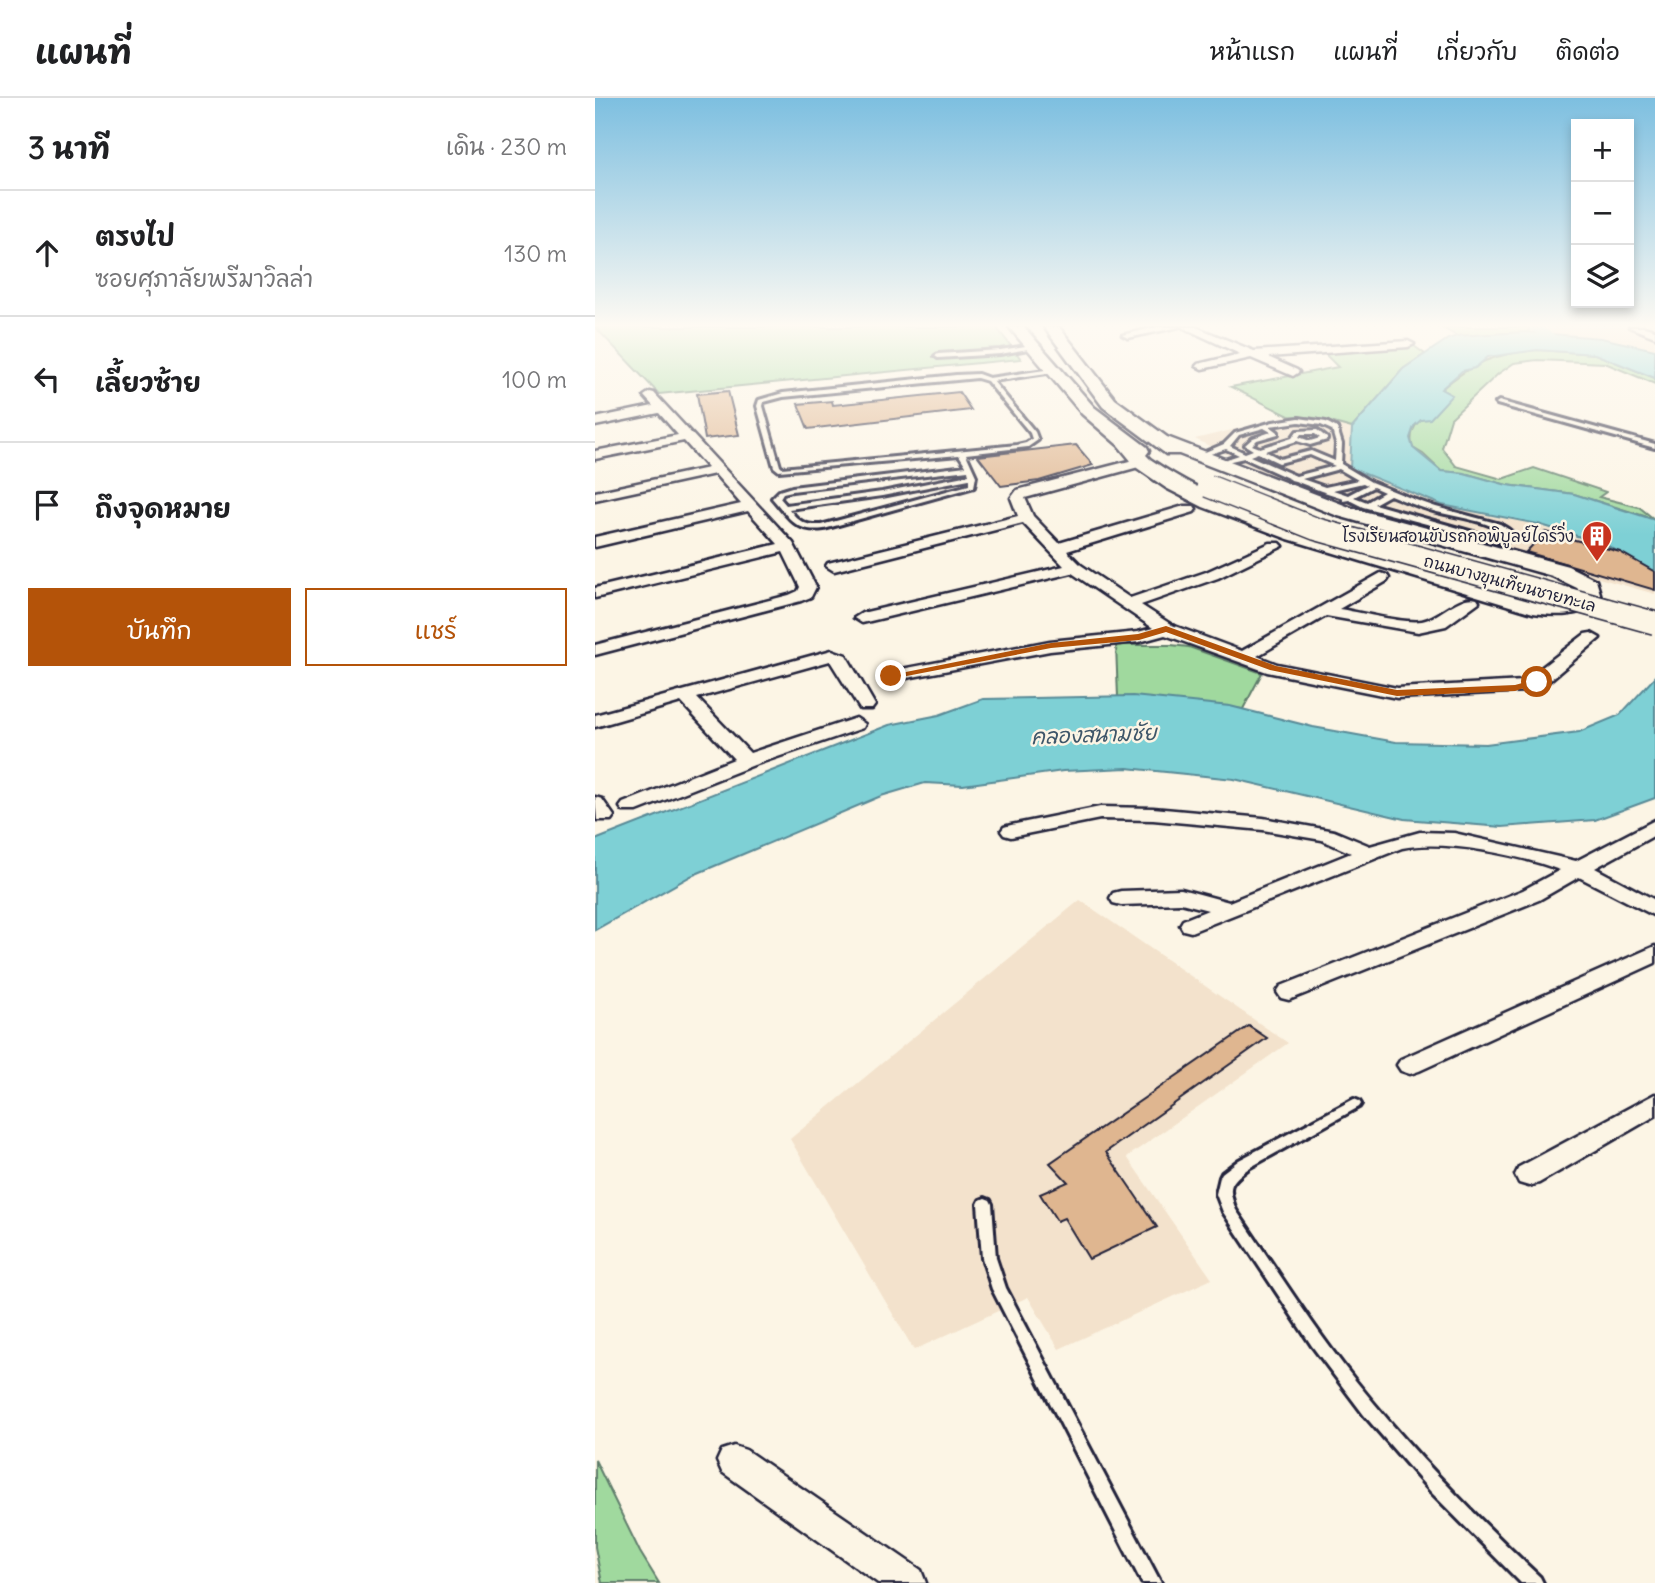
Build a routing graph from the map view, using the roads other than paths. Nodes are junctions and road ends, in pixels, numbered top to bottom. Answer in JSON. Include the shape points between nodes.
{"nodes":[{"id":1,"x":649,"y":396,"type":"dead end"},
{"id":2,"x":780,"y":396,"type":"edge"},
{"id":3,"x":1003,"y":396,"type":"edge"},
{"id":4,"x":1078,"y":396,"type":"edge"},
{"id":5,"x":1104,"y":396,"type":"edge"},
{"id":6,"x":1499,"y":403,"type":"dead end"},
{"id":7,"x":659,"y":409,"type":"junction"},
{"id":8,"x":595,"y":422,"type":"edge"},
{"id":9,"x":1266,"y":426,"type":"junction"},
{"id":10,"x":1336,"y":432,"type":"junction"},
{"id":11,"x":686,"y":437,"type":"junction"},
{"id":12,"x":1322,"y":438,"type":"junction"},
{"id":13,"x":1156,"y":439,"type":"junction"},
{"id":14,"x":1125,"y":442,"type":"junction"},
{"id":15,"x":1655,"y":446,"type":"edge"},
{"id":16,"x":1257,"y":451,"type":"junction"},
{"id":17,"x":961,"y":452,"type":"junction"},
{"id":18,"x":1338,"y":452,"type":"junction"},
{"id":19,"x":595,"y":455,"type":"edge"},
{"id":20,"x":1243,"y":455,"type":"junction"},
{"id":21,"x":1141,"y":462,"type":"junction"},
{"id":22,"x":1216,"y":466,"type":"junction"},
{"id":23,"x":1341,"y":467,"type":"junction"},
{"id":24,"x":716,"y":470,"type":"junction"},
{"id":25,"x":972,"y":472,"type":"junction"},
{"id":26,"x":1297,"y":480,"type":"junction"},
{"id":27,"x":874,"y":481,"type":"junction"},
{"id":28,"x":1332,"y":481,"type":"dead end"},
{"id":29,"x":1364,"y":481,"type":"junction"},
{"id":30,"x":1374,"y":484,"type":"junction"},
{"id":31,"x":1343,"y":485,"type":"junction"},
{"id":32,"x":1322,"y":490,"type":"junction"},
{"id":33,"x":1391,"y":491,"type":"junction"},
{"id":34,"x":882,"y":494,"type":"junction"},
{"id":35,"x":595,"y":496,"type":"edge"},
{"id":36,"x":1405,"y":496,"type":"junction"},
{"id":37,"x":1346,"y":499,"type":"junction"},
{"id":38,"x":1366,"y":505,"type":"junction"},
{"id":39,"x":749,"y":506,"type":"junction"},
{"id":40,"x":785,"y":507,"type":"junction"},
{"id":41,"x":889,"y":507,"type":"junction"},
{"id":42,"x":1189,"y":509,"type":"dead end"},
{"id":43,"x":1383,"y":510,"type":"junction"},
{"id":44,"x":1026,"y":517,"type":"junction"},
{"id":45,"x":595,"y":542,"type":"edge"},
{"id":46,"x":788,"y":546,"type":"junction"},
{"id":47,"x":1275,"y":546,"type":"dead end"},
{"id":48,"x":1057,"y":549,"type":"junction"},
{"id":49,"x":834,"y":566,"type":"dead end"},
{"id":50,"x":1075,"y":568,"type":"junction"},
{"id":51,"x":1381,"y":579,"type":"dead end"},
{"id":52,"x":595,"y":593,"type":"edge"},
{"id":53,"x":1471,"y":602,"type":"dead end"},
{"id":54,"x":1128,"y":604,"type":"junction"},
{"id":55,"x":1655,"y":609,"type":"edge"},
{"id":56,"x":1324,"y":611,"type":"junction"},
{"id":57,"x":862,"y":618,"type":"dead end"},
{"id":58,"x":1655,"y":623,"type":"edge"},
{"id":59,"x":1166,"y":629,"type":"junction"},
{"id":60,"x":1591,"y":638,"type":"dead end"},
{"id":61,"x":595,"y":650,"type":"edge"},
{"id":62,"x":1243,"y":657,"type":"junction"},
{"id":63,"x":891,"y":676,"type":"dead end"},
{"id":64,"x":685,"y":696,"type":"junction"},
{"id":65,"x":866,"y":705,"type":"dead end"},
{"id":66,"x":595,"y":721,"type":"edge"},
{"id":67,"x":856,"y":724,"type":"dead end"},
{"id":68,"x":747,"y":761,"type":"junction"},
{"id":69,"x":630,"y":807,"type":"dead end"},
{"id":70,"x":1655,"y":826,"type":"edge"},
{"id":71,"x":1011,"y":831,"type":"dead end"},
{"id":72,"x":1370,"y":854,"type":"junction"},
{"id":73,"x":1577,"y":869,"type":"junction"},
{"id":74,"x":1121,"y":898,"type":"dead end"},
{"id":75,"x":1231,"y":909,"type":"junction"},
{"id":76,"x":1655,"y":909,"type":"edge"},
{"id":77,"x":1191,"y":925,"type":"dead end"},
{"id":78,"x":1655,"y":954,"type":"edge"},
{"id":79,"x":1289,"y":992,"type":"dead end"},
{"id":80,"x":1410,"y":1065,"type":"dead end"},
{"id":81,"x":1354,"y":1104,"type":"dead end"},
{"id":82,"x":1655,"y":1104,"type":"edge"},
{"id":83,"x":1529,"y":1175,"type":"dead end"},
{"id":84,"x":985,"y":1204,"type":"dead end"},
{"id":85,"x":734,"y":1461,"type":"dead end"},
{"id":86,"x":908,"y":1583,"type":"edge"},
{"id":87,"x":1152,"y":1583,"type":"edge"},
{"id":88,"x":1534,"y":1583,"type":"edge"}],
"edges":[{"from":1,"to":7,"type":"street"},
{"from":2,"to":17,"type":"lane","via":[[761,401],[781,470]]},
{"from":3,"to":17,"type":"lane","via":[[1035,440],[1028,445]]},
{"from":4,"to":14,"type":"main road","name":"ถนนบางขุนเทียนชายทะเล"},
{"from":5,"to":13,"type":"main road","name":"ถนนบางขุนเทียนชายทะเล"},
{"from":6,"to":15,"type":"lane"},
{"from":7,"to":8,"type":"street"},
{"from":7,"to":11,"type":"street"},
{"from":9,"to":10,"type":"lane","via":[[1309,420],[1328,424]]},
{"from":9,"to":16,"type":"lane","via":[[1276,433],[1250,441],[1248,446]]},
{"from":9,"to":22,"type":"lane","via":[[1237,434]]},
{"from":10,"to":12,"type":"lane"},
{"from":10,"to":18,"type":"lane"},
{"from":11,"to":19,"type":"street"},
{"from":11,"to":24,"type":"street"},
{"from":12,"to":16,"type":"lane","via":[[1303,432],[1296,434],[1296,439]]},
{"from":12,"to":18,"type":"lane"},
{"from":13,"to":22,"type":"main road"},
{"from":13,"to":22,"type":"main road","name":"ถนนบางขุนเทียนชายทะเล"},
{"from":14,"to":21,"type":"main road"},
{"from":14,"to":22,"type":"main road","name":"ถนนบางขุนเทียนชายทะเล"},
{"from":16,"to":20,"type":"lane"},
{"from":16,"to":23,"type":"lane","via":[[1279,461],[1311,453]]},
{"from":17,"to":25,"type":"lane"},
{"from":18,"to":23,"type":"lane"},
{"from":20,"to":22,"type":"lane"},
{"from":20,"to":22,"type":"lane"},
{"from":20,"to":26,"type":"lane"},
{"from":21,"to":22,"type":"main road","via":[[1176,485],[1275,528],[1516,601],[1548,608],[1574,606],[1590,597],[1588,584],[1560,570],[1345,512]]},
{"from":21,"to":44,"type":"street","via":[[1022,493],[1018,498]]},
{"from":22,"to":55,"type":"main road","name":"ถนนบางขุนเทียนชายทะเล","via":[[1327,520]]},
{"from":22,"to":58,"type":"main road","name":"ถนนบางขุนเทียนชายทะเล","bridge":true,"via":[[1316,529]]},
{"from":23,"to":26,"type":"lane"},
{"from":23,"to":29,"type":"lane"},
{"from":24,"to":35,"type":"street"},
{"from":24,"to":39,"type":"street"},
{"from":25,"to":27,"type":"lane"},
{"from":25,"to":34,"type":"lane"},
{"from":25,"to":41,"type":"lane","via":[[972,486],[961,491]]},
{"from":26,"to":32,"type":"lane"},
{"from":27,"to":34,"type":"lane"},
{"from":27,"to":40,"type":"lane","via":[[781,492],[776,498]]},
{"from":28,"to":31,"type":"lane"},
{"from":29,"to":30,"type":"lane"},
{"from":29,"to":31,"type":"lane"},
{"from":30,"to":33,"type":"lane"},
{"from":30,"to":37,"type":"lane"},
{"from":31,"to":32,"type":"lane"},
{"from":32,"to":37,"type":"lane"},
{"from":33,"to":36,"type":"lane"},
{"from":33,"to":38,"type":"lane"},
{"from":34,"to":40,"type":"lane"},
{"from":34,"to":41,"type":"lane"},
{"from":36,"to":43,"type":"lane"},
{"from":36,"to":43,"type":"lane","via":[[1432,509],[1492,524],[1510,535],[1495,540]]},
{"from":37,"to":38,"type":"lane"},
{"from":38,"to":43,"type":"lane"},
{"from":39,"to":45,"type":"street"},
{"from":39,"to":46,"type":"street"},
{"from":40,"to":41,"type":"lane","via":[[797,524],[810,529]]},
{"from":42,"to":48,"type":"street"},
{"from":44,"to":48,"type":"street"},
{"from":44,"to":49,"type":"street"},
{"from":46,"to":52,"type":"street"},
{"from":46,"to":61,"type":"street","via":[[808,587],[805,594]]},
{"from":47,"to":54,"type":"street","via":[[1212,575]]},
{"from":48,"to":50,"type":"street"},
{"from":50,"to":54,"type":"street"},
{"from":50,"to":57,"type":"street"},
{"from":51,"to":56,"type":"street"},
{"from":53,"to":56,"type":"street","via":[[1440,622],[1418,627]]},
{"from":54,"to":59,"type":"street"},
{"from":56,"to":62,"type":"street"},
{"from":59,"to":62,"type":"street"},
{"from":59,"to":63,"type":"street"},
{"from":60,"to":62,"type":"street","via":[[1527,686],[1423,693],[1385,691],[1273,668]]},
{"from":64,"to":65,"type":"street","via":[[832,655],[840,659]]},
{"from":64,"to":66,"type":"street"},
{"from":64,"to":68,"type":"street"},
{"from":67,"to":68,"type":"street"},
{"from":68,"to":69,"type":"street"},
{"from":70,"to":73,"type":"street"},
{"from":71,"to":72,"type":"street","via":[[1100,813],[1153,814],[1327,835]]},
{"from":72,"to":73,"type":"street","via":[[1420,838],[1454,839]]},
{"from":72,"to":75,"type":"street"},
{"from":73,"to":76,"type":"street"},
{"from":73,"to":79,"type":"street","via":[[1531,895]]},
{"from":74,"to":75,"type":"street","via":[[1181,896]]},
{"from":75,"to":77,"type":"street"},
{"from":78,"to":80,"type":"street"},
{"from":81,"to":88,"type":"lane","via":[[1244,1164],[1227,1177],[1223,1194],[1230,1212],[1346,1381],[1460,1514]]},
{"from":82,"to":83,"type":"street"},
{"from":84,"to":87,"type":"lane","via":[[989,1258],[999,1289]]},
{"from":85,"to":86,"type":"street"}]}
